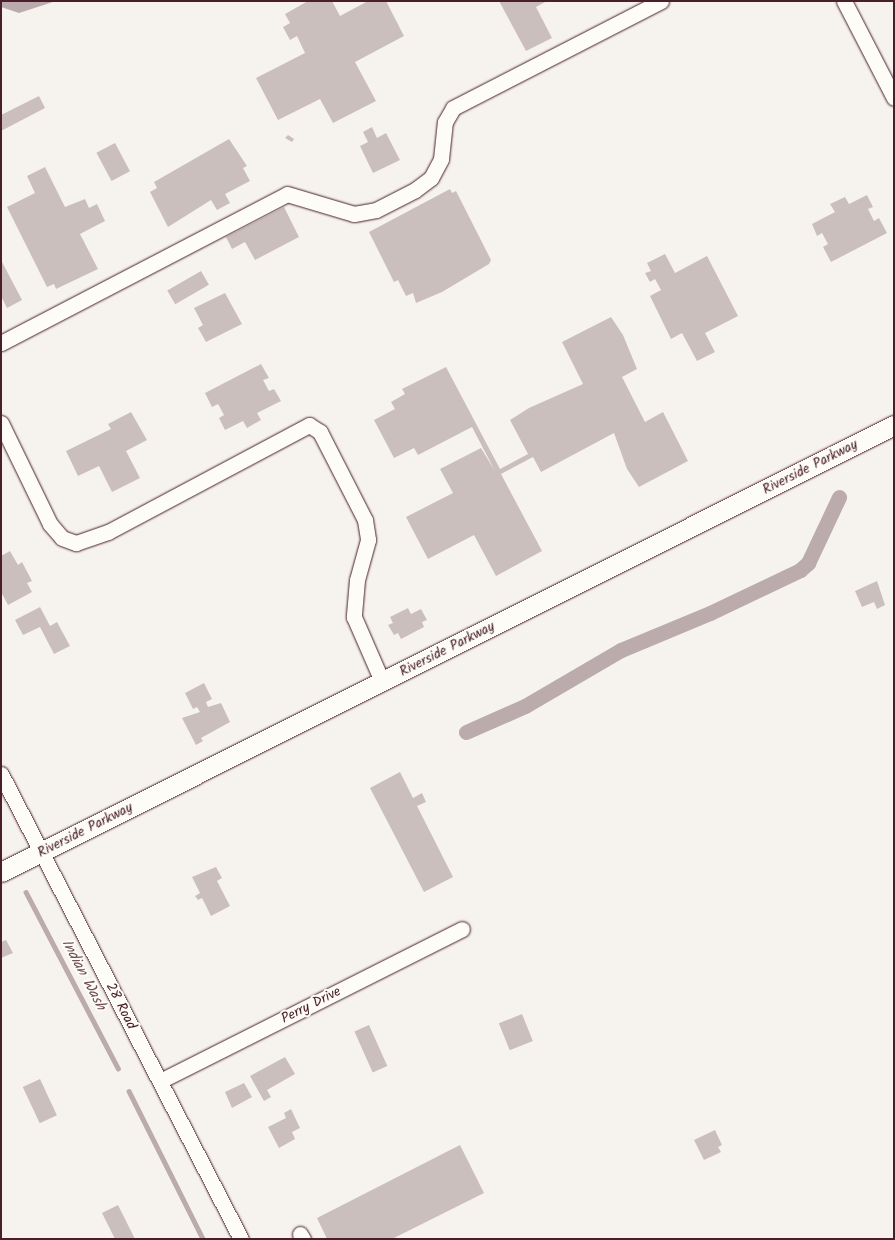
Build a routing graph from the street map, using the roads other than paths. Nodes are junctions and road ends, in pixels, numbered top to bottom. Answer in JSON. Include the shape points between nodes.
{"nodes":[{"id":1,"x":661,"y":1,"type":"edge"},
{"id":2,"x":844,"y":1,"type":"edge"},
{"id":3,"x":894,"y":98,"type":"edge"},
{"id":4,"x":1,"y":343,"type":"edge"},
{"id":5,"x":1,"y":423,"type":"edge"},
{"id":6,"x":894,"y":425,"type":"edge"},
{"id":7,"x":382,"y":681,"type":"junction"},
{"id":8,"x":1,"y":774,"type":"edge"},
{"id":9,"x":42,"y":852,"type":"junction"},
{"id":10,"x":1,"y":872,"type":"edge"},
{"id":11,"x":462,"y":929,"type":"dead end"},
{"id":12,"x":160,"y":1081,"type":"junction"},
{"id":13,"x":241,"y":1239,"type":"edge"}],
"edges":[{"from":1,"to":4,"type":"street","via":[[453,108],[445,122],[441,159],[431,178],[416,190],[376,210],[354,214],[286,194]]},
{"from":2,"to":3,"type":"street"},
{"from":5,"to":7,"type":"street","via":[[50,524],[62,538],[76,543],[108,532],[309,425],[320,432],[366,520],[368,540],[357,580],[354,617]]},
{"from":6,"to":7,"type":"main road","name":"Riverside Parkway"},
{"from":7,"to":9,"type":"main road","name":"Riverside Parkway"},
{"from":8,"to":9,"type":"street","name":"28 Road"},
{"from":9,"to":10,"type":"main road","name":"Riverside Parkway"},
{"from":9,"to":12,"type":"street","name":"28 Road"},
{"from":11,"to":12,"type":"street","name":"Perry Drive"},
{"from":12,"to":13,"type":"street","name":"28 Road"}]}
